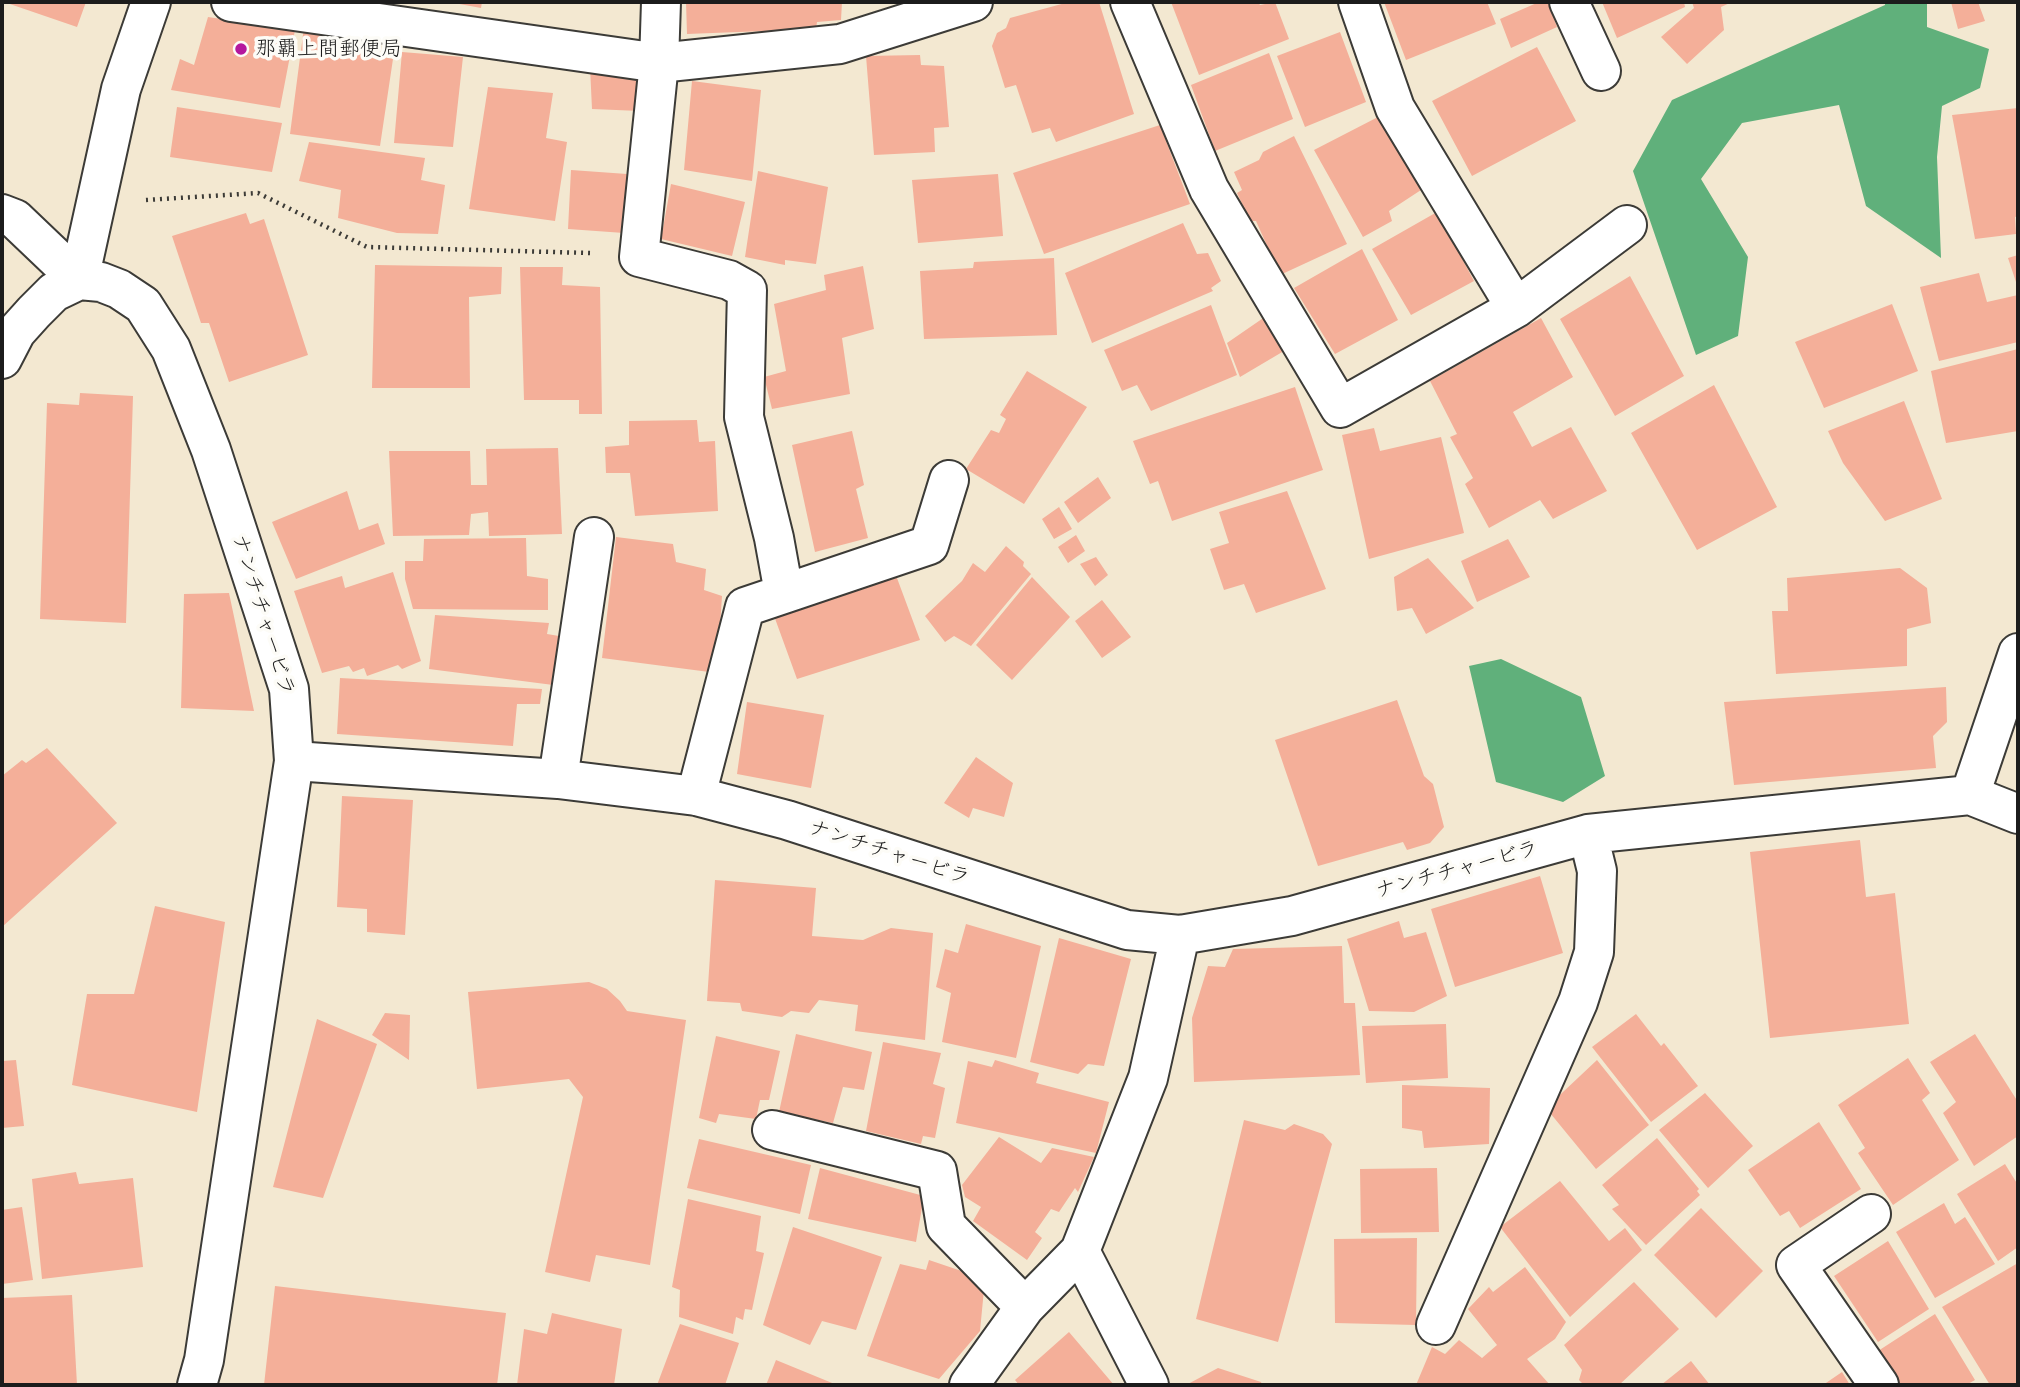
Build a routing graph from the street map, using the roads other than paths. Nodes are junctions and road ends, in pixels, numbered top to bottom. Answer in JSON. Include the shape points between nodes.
{"nodes":[{"id":1,"x":151,"y":2,"type":"edge"},
{"id":2,"x":231,"y":2,"type":"edge"},
{"id":3,"x":661,"y":2,"type":"edge"},
{"id":4,"x":974,"y":2,"type":"edge"},
{"id":5,"x":1130,"y":2,"type":"edge"},
{"id":6,"x":1358,"y":2,"type":"edge"},
{"id":7,"x":1569,"y":2,"type":"edge"},
{"id":8,"x":659,"y":63,"type":"junction"},
{"id":9,"x":1601,"y":71,"type":"dead end"},
{"id":10,"x":2,"y":214,"type":"edge"},
{"id":11,"x":1627,"y":225,"type":"dead end"},
{"id":12,"x":79,"y":280,"type":"junction"},
{"id":13,"x":1516,"y":308,"type":"junction"},
{"id":14,"x":2,"y":359,"type":"edge"},
{"id":15,"x":949,"y":480,"type":"dead end"},
{"id":16,"x":594,"y":537,"type":"dead end"},
{"id":17,"x":784,"y":593,"type":"junction"},
{"id":18,"x":2018,"y":653,"type":"edge"},
{"id":19,"x":294,"y":761,"type":"junction"},
{"id":20,"x":558,"y":779,"type":"junction"},
{"id":21,"x":1970,"y":795,"type":"junction"},
{"id":22,"x":696,"y":796,"type":"junction"},
{"id":23,"x":2018,"y":814,"type":"edge"},
{"id":24,"x":1588,"y":834,"type":"junction"},
{"id":25,"x":1180,"y":935,"type":"junction"},
{"id":26,"x":772,"y":1130,"type":"dead end"},
{"id":27,"x":1871,"y":1214,"type":"dead end"},
{"id":28,"x":1080,"y":1251,"type":"junction"},
{"id":29,"x":1025,"y":1307,"type":"junction"},
{"id":30,"x":1436,"y":1325,"type":"dead end"},
{"id":31,"x":197,"y":1385,"type":"edge"},
{"id":32,"x":969,"y":1385,"type":"edge"},
{"id":33,"x":1149,"y":1385,"type":"edge"},
{"id":34,"x":1879,"y":1385,"type":"edge"}],
"edges":[{"from":1,"to":12,"type":"street","via":[[121,89]]},
{"from":2,"to":8,"type":"street"},
{"from":3,"to":8,"type":"street"},
{"from":4,"to":8,"type":"street","via":[[840,44]]},
{"from":5,"to":13,"type":"street","via":[[1209,188],[1340,408]]},
{"from":6,"to":13,"type":"street","via":[[1395,108]]},
{"from":7,"to":9,"type":"street"},
{"from":8,"to":17,"type":"street","via":[[639,257],[729,280],[747,290],[744,417]]},
{"from":10,"to":12,"type":"street","via":[[15,219]]},
{"from":11,"to":13,"type":"street"},
{"from":12,"to":14,"type":"street","via":[[54,292],[34,312],[16,332]]},
{"from":12,"to":19,"type":"street","name":"ナンチチャービラ","via":[[119,289],[143,305],[171,349],[211,450],[289,689]]},
{"from":15,"to":17,"type":"street","via":[[929,545]]},
{"from":16,"to":20,"type":"street"},
{"from":17,"to":22,"type":"street","via":[[745,607]]},
{"from":18,"to":21,"type":"street"},
{"from":19,"to":20,"type":"street","name":"ナンチチャービラ"},
{"from":19,"to":31,"type":"street"},
{"from":20,"to":22,"type":"street","name":"ナンチチャービラ"},
{"from":21,"to":23,"type":"street","name":"ナンチチャービラ"},
{"from":21,"to":24,"type":"street","name":"ナンチチャービラ"},
{"from":22,"to":25,"type":"street","name":"ナンチチャービラ","via":[[787,820],[1127,930]]},
{"from":24,"to":25,"type":"street","name":"ナンチチャービラ","via":[[1292,916]]},
{"from":24,"to":30,"type":"street","via":[[1597,871],[1590,965],[1578,1002]]},
{"from":25,"to":28,"type":"street","via":[[1148,1078]]},
{"from":26,"to":29,"type":"street","via":[[937,1171],[946,1226]]},
{"from":27,"to":34,"type":"street","via":[[1796,1265]]},
{"from":28,"to":29,"type":"street"},
{"from":28,"to":33,"type":"street"},
{"from":29,"to":32,"type":"street"}]}
